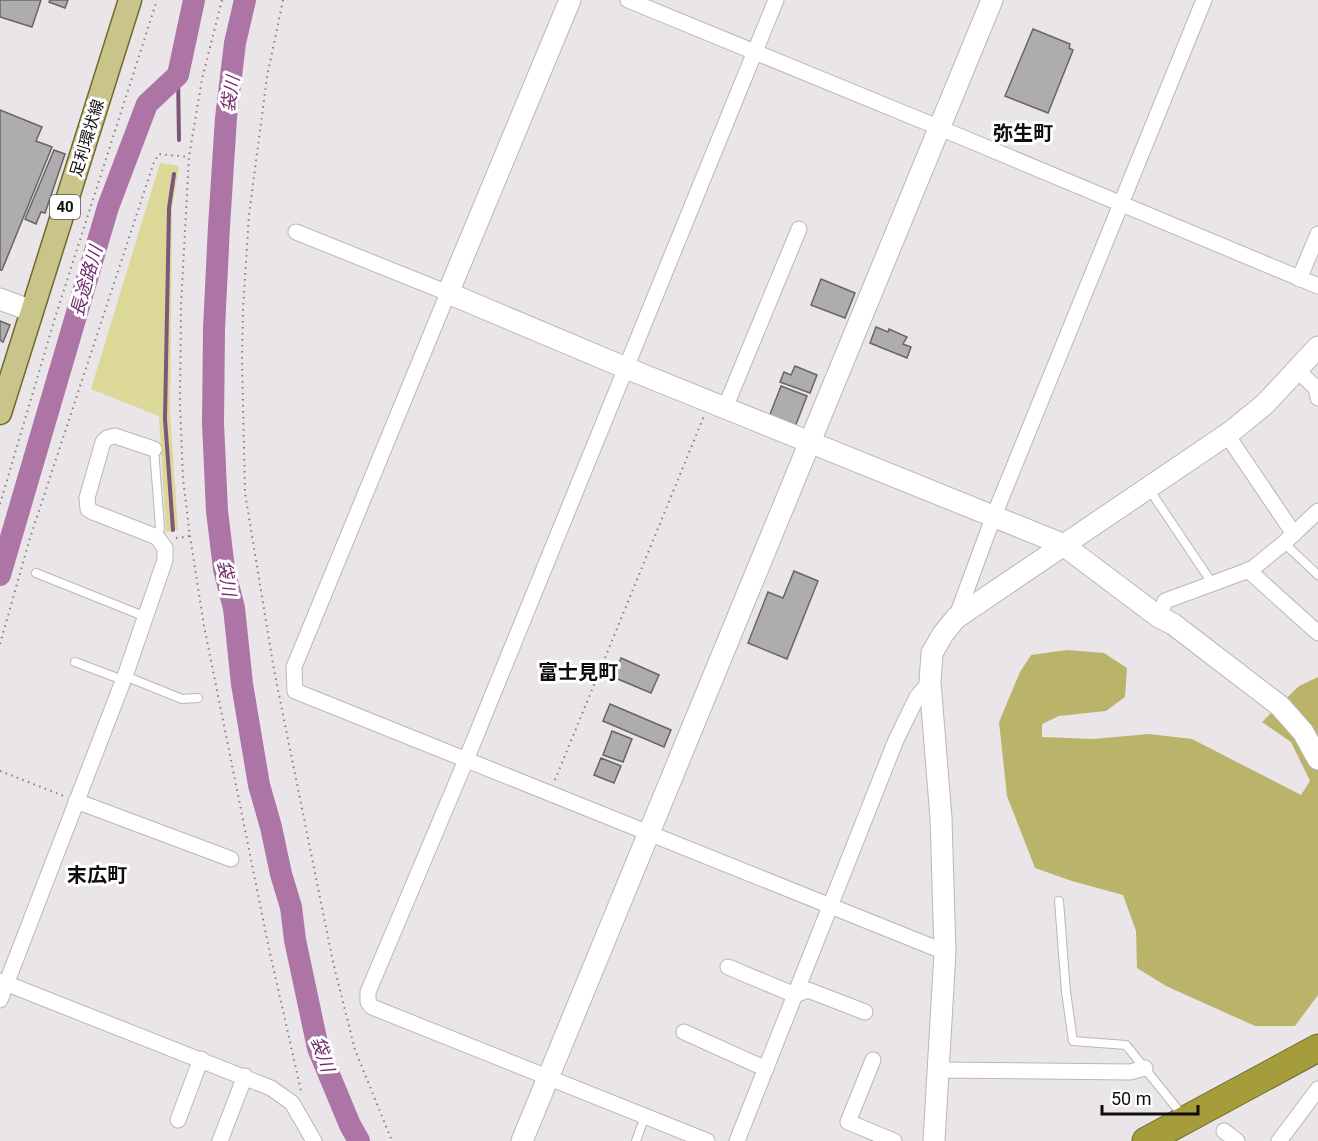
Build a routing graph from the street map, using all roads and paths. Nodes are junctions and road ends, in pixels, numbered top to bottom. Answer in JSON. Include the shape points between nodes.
{"nodes":[{"id":1,"x":130,"y":0,"type":"edge"},
{"id":2,"x":157,"y":0,"type":"edge"},
{"id":3,"x":222,"y":0,"type":"edge"},
{"id":4,"x":283,"y":0,"type":"edge"},
{"id":5,"x":570,"y":0,"type":"edge"},
{"id":6,"x":628,"y":0,"type":"edge"},
{"id":7,"x":776,"y":0,"type":"edge"},
{"id":8,"x":992,"y":0,"type":"edge"},
{"id":9,"x":1204,"y":0,"type":"edge"},
{"id":10,"x":755,"y":52,"type":"junction"},
{"id":11,"x":940,"y":128,"type":"junction"},
{"id":12,"x":189,"y":157,"type":"junction"},
{"id":13,"x":1121,"y":204,"type":"junction"},
{"id":14,"x":799,"y":229,"type":"dead end"},
{"id":15,"x":296,"y":232,"type":"dead end"},
{"id":16,"x":1318,"y":234,"type":"edge"},
{"id":17,"x":1299,"y":279,"type":"junction"},
{"id":18,"x":1318,"y":286,"type":"edge"},
{"id":19,"x":448,"y":293,"type":"junction"},
{"id":20,"x":0,"y":299,"type":"edge"},
{"id":21,"x":32,"y":311,"type":"junction"},
{"id":22,"x":1318,"y":348,"type":"edge"},
{"id":23,"x":626,"y":368,"type":"junction"},
{"id":24,"x":1297,"y":370,"type":"junction"},
{"id":25,"x":1318,"y":399,"type":"edge"},
{"id":26,"x":718,"y":405,"type":"junction"},
{"id":27,"x":0,"y":413,"type":"edge"},
{"id":28,"x":1227,"y":435,"type":"junction"},
{"id":29,"x":810,"y":442,"type":"junction"},
{"id":30,"x":154,"y":449,"type":"joint"},
{"id":31,"x":1148,"y":487,"type":"junction"},
{"id":32,"x":0,"y":504,"type":"edge"},
{"id":33,"x":1318,"y":511,"type":"edge"},
{"id":34,"x":993,"y":518,"type":"junction"},
{"id":35,"x":190,"y":536,"type":"junction"},
{"id":36,"x":157,"y":537,"type":"junction"},
{"id":37,"x":176,"y":538,"type":"dead end"},
{"id":38,"x":1289,"y":538,"type":"junction"},
{"id":39,"x":1062,"y":544,"type":"junction"},
{"id":40,"x":1248,"y":570,"type":"junction"},
{"id":41,"x":36,"y":573,"type":"dead end"},
{"id":42,"x":1318,"y":575,"type":"edge"},
{"id":43,"x":1212,"y":583,"type":"junction"},
{"id":44,"x":146,"y":617,"type":"junction"},
{"id":45,"x":1159,"y":617,"type":"junction"},
{"id":46,"x":956,"y":618,"type":"junction"},
{"id":47,"x":1318,"y":633,"type":"edge"},
{"id":48,"x":0,"y":644,"type":"edge"},
{"id":49,"x":75,"y":662,"type":"dead end"},
{"id":50,"x":124,"y":678,"type":"junction"},
{"id":51,"x":930,"y":682,"type":"junction"},
{"id":52,"x":198,"y":698,"type":"dead end"},
{"id":53,"x":1318,"y":759,"type":"edge"},
{"id":54,"x":466,"y":760,"type":"junction"},
{"id":55,"x":0,"y":771,"type":"edge"},
{"id":56,"x":550,"y":794,"type":"junction"},
{"id":57,"x":76,"y":801,"type":"junction"},
{"id":58,"x":650,"y":834,"type":"junction"},
{"id":59,"x":231,"y":859,"type":"dead end"},
{"id":60,"x":1059,"y":902,"type":"dead end"},
{"id":61,"x":831,"y":906,"type":"junction"},
{"id":62,"x":945,"y":951,"type":"junction"},
{"id":63,"x":728,"y":967,"type":"dead end"},
{"id":64,"x":3,"y":982,"type":"edge"},
{"id":65,"x":795,"y":995,"type":"junction"},
{"id":66,"x":0,"y":1000,"type":"edge"},
{"id":67,"x":865,"y":1012,"type":"dead end"},
{"id":68,"x":684,"y":1032,"type":"dead end"},
{"id":69,"x":1318,"y":1048,"type":"edge"},
{"id":70,"x":201,"y":1059,"type":"junction"},
{"id":71,"x":873,"y":1060,"type":"dead end"},
{"id":72,"x":1145,"y":1068,"type":"junction"},
{"id":73,"x":766,"y":1069,"type":"junction"},
{"id":74,"x":938,"y":1070,"type":"junction"},
{"id":75,"x":245,"y":1076,"type":"junction"},
{"id":76,"x":550,"y":1077,"type":"junction"},
{"id":77,"x":301,"y":1092,"type":"dead end"},
{"id":78,"x":1316,"y":1097,"type":"edge"},
{"id":79,"x":645,"y":1116,"type":"junction"},
{"id":80,"x":1185,"y":1119,"type":"junction"},
{"id":81,"x":178,"y":1120,"type":"dead end"},
{"id":82,"x":1224,"y":1131,"type":"dead end"},
{"id":83,"x":220,"y":1141,"type":"edge"},
{"id":84,"x":314,"y":1141,"type":"edge"},
{"id":85,"x":392,"y":1141,"type":"edge"},
{"id":86,"x":522,"y":1141,"type":"edge"},
{"id":87,"x":636,"y":1141,"type":"edge"},
{"id":88,"x":707,"y":1141,"type":"edge"},
{"id":89,"x":737,"y":1141,"type":"edge"},
{"id":90,"x":894,"y":1141,"type":"edge"},
{"id":91,"x":934,"y":1141,"type":"edge"},
{"id":92,"x":1146,"y":1141,"type":"edge"},
{"id":93,"x":1237,"y":1141,"type":"edge"},
{"id":94,"x":1279,"y":1141,"type":"edge"}],
"edges":[{"from":1,"to":21,"type":"main road","name":"足利環状線","number":"40"},
{"from":2,"to":32,"type":"path"},
{"from":3,"to":12,"type":"path","via":[[202,79]]},
{"from":4,"to":85,"type":"path","via":[[267,77],[248,226],[242,362],[245,493],[274,669],[333,962],[355,1050]]},
{"from":5,"to":19,"type":"street"},
{"from":6,"to":10,"type":"street"},
{"from":7,"to":10,"type":"street"},
{"from":8,"to":11,"type":"street"},
{"from":9,"to":13,"type":"street"},
{"from":10,"to":11,"type":"street"},
{"from":10,"to":23,"type":"street"},
{"from":11,"to":13,"type":"street"},
{"from":11,"to":29,"type":"street"},
{"from":12,"to":35,"type":"path","via":[[180,405]]},
{"from":12,"to":48,"type":"path","via":[[159,154],[154,162],[30,538]]},
{"from":13,"to":17,"type":"street"},
{"from":13,"to":34,"type":"street"},
{"from":14,"to":26,"type":"street"},
{"from":15,"to":19,"type":"street"},
{"from":16,"to":17,"type":"street"},
{"from":17,"to":18,"type":"street"},
{"from":19,"to":23,"type":"street"},
{"from":19,"to":54,"type":"street","via":[[294,667],[295,691]]},
{"from":20,"to":21,"type":"street"},
{"from":21,"to":27,"type":"main road","name":"足利環状線","number":"40"},
{"from":22,"to":24,"type":"street"},
{"from":23,"to":26,"type":"street"},
{"from":23,"to":54,"type":"street"},
{"from":24,"to":25,"type":"street","via":[[1316,388]]},
{"from":24,"to":28,"type":"street","via":[[1265,404]]},
{"from":26,"to":29,"type":"street"},
{"from":26,"to":56,"type":"path"},
{"from":28,"to":31,"type":"street"},
{"from":28,"to":38,"type":"street"},
{"from":29,"to":34,"type":"street"},
{"from":29,"to":58,"type":"street"},
{"from":30,"to":36,"type":"lane","via":[[160,528]]},
{"from":30,"to":36,"type":"street","via":[[115,436],[107,438],[86,504],[93,512]]},
{"from":31,"to":39,"type":"street"},
{"from":31,"to":43,"type":"lane"},
{"from":33,"to":38,"type":"street"},
{"from":34,"to":39,"type":"street"},
{"from":34,"to":46,"type":"street"},
{"from":35,"to":37,"type":"path"},
{"from":35,"to":77,"type":"path","via":[[207,638]]},
{"from":36,"to":44,"type":"street","via":[[165,548],[165,560]]},
{"from":38,"to":40,"type":"street"},
{"from":38,"to":42,"type":"lane"},
{"from":39,"to":45,"type":"street"},
{"from":39,"to":46,"type":"street"},
{"from":40,"to":43,"type":"street"},
{"from":40,"to":47,"type":"street"},
{"from":41,"to":44,"type":"lane"},
{"from":43,"to":45,"type":"street","via":[[1165,601]]},
{"from":44,"to":50,"type":"street"},
{"from":45,"to":53,"type":"street","via":[[1280,706],[1303,732]]},
{"from":46,"to":51,"type":"street","via":[[932,653]]},
{"from":49,"to":50,"type":"lane"},
{"from":50,"to":52,"type":"lane","via":[[182,699]]},
{"from":50,"to":57,"type":"street"},
{"from":51,"to":61,"type":"street","via":[[917,697],[896,740]]},
{"from":51,"to":62,"type":"street","via":[[941,818]]},
{"from":54,"to":56,"type":"street"},
{"from":54,"to":76,"type":"street","via":[[368,992],[368,1002],[372,1007]]},
{"from":55,"to":57,"type":"path"},
{"from":56,"to":58,"type":"street"},
{"from":57,"to":59,"type":"street"},
{"from":57,"to":64,"type":"street"},
{"from":58,"to":61,"type":"street"},
{"from":58,"to":76,"type":"street"},
{"from":60,"to":72,"type":"lane","via":[[1073,1041],[1126,1045]]},
{"from":61,"to":62,"type":"street"},
{"from":61,"to":65,"type":"street"},
{"from":62,"to":74,"type":"street"},
{"from":63,"to":65,"type":"street"},
{"from":64,"to":66,"type":"street"},
{"from":64,"to":70,"type":"street"},
{"from":65,"to":67,"type":"street","via":[[808,990]]},
{"from":65,"to":73,"type":"street"},
{"from":68,"to":73,"type":"street"},
{"from":69,"to":80,"type":"highway"},
{"from":70,"to":75,"type":"street"},
{"from":70,"to":81,"type":"street"},
{"from":71,"to":90,"type":"street","via":[[848,1122]]},
{"from":72,"to":74,"type":"street","via":[[1130,1072]]},
{"from":72,"to":80,"type":"lane"},
{"from":73,"to":89,"type":"street"},
{"from":74,"to":91,"type":"street"},
{"from":75,"to":83,"type":"street"},
{"from":75,"to":84,"type":"street","via":[[292,1103]]},
{"from":76,"to":79,"type":"street"},
{"from":76,"to":86,"type":"street"},
{"from":78,"to":94,"type":"street"},
{"from":79,"to":87,"type":"lane"},
{"from":79,"to":88,"type":"street"},
{"from":80,"to":92,"type":"highway"},
{"from":82,"to":93,"type":"street"}]}
